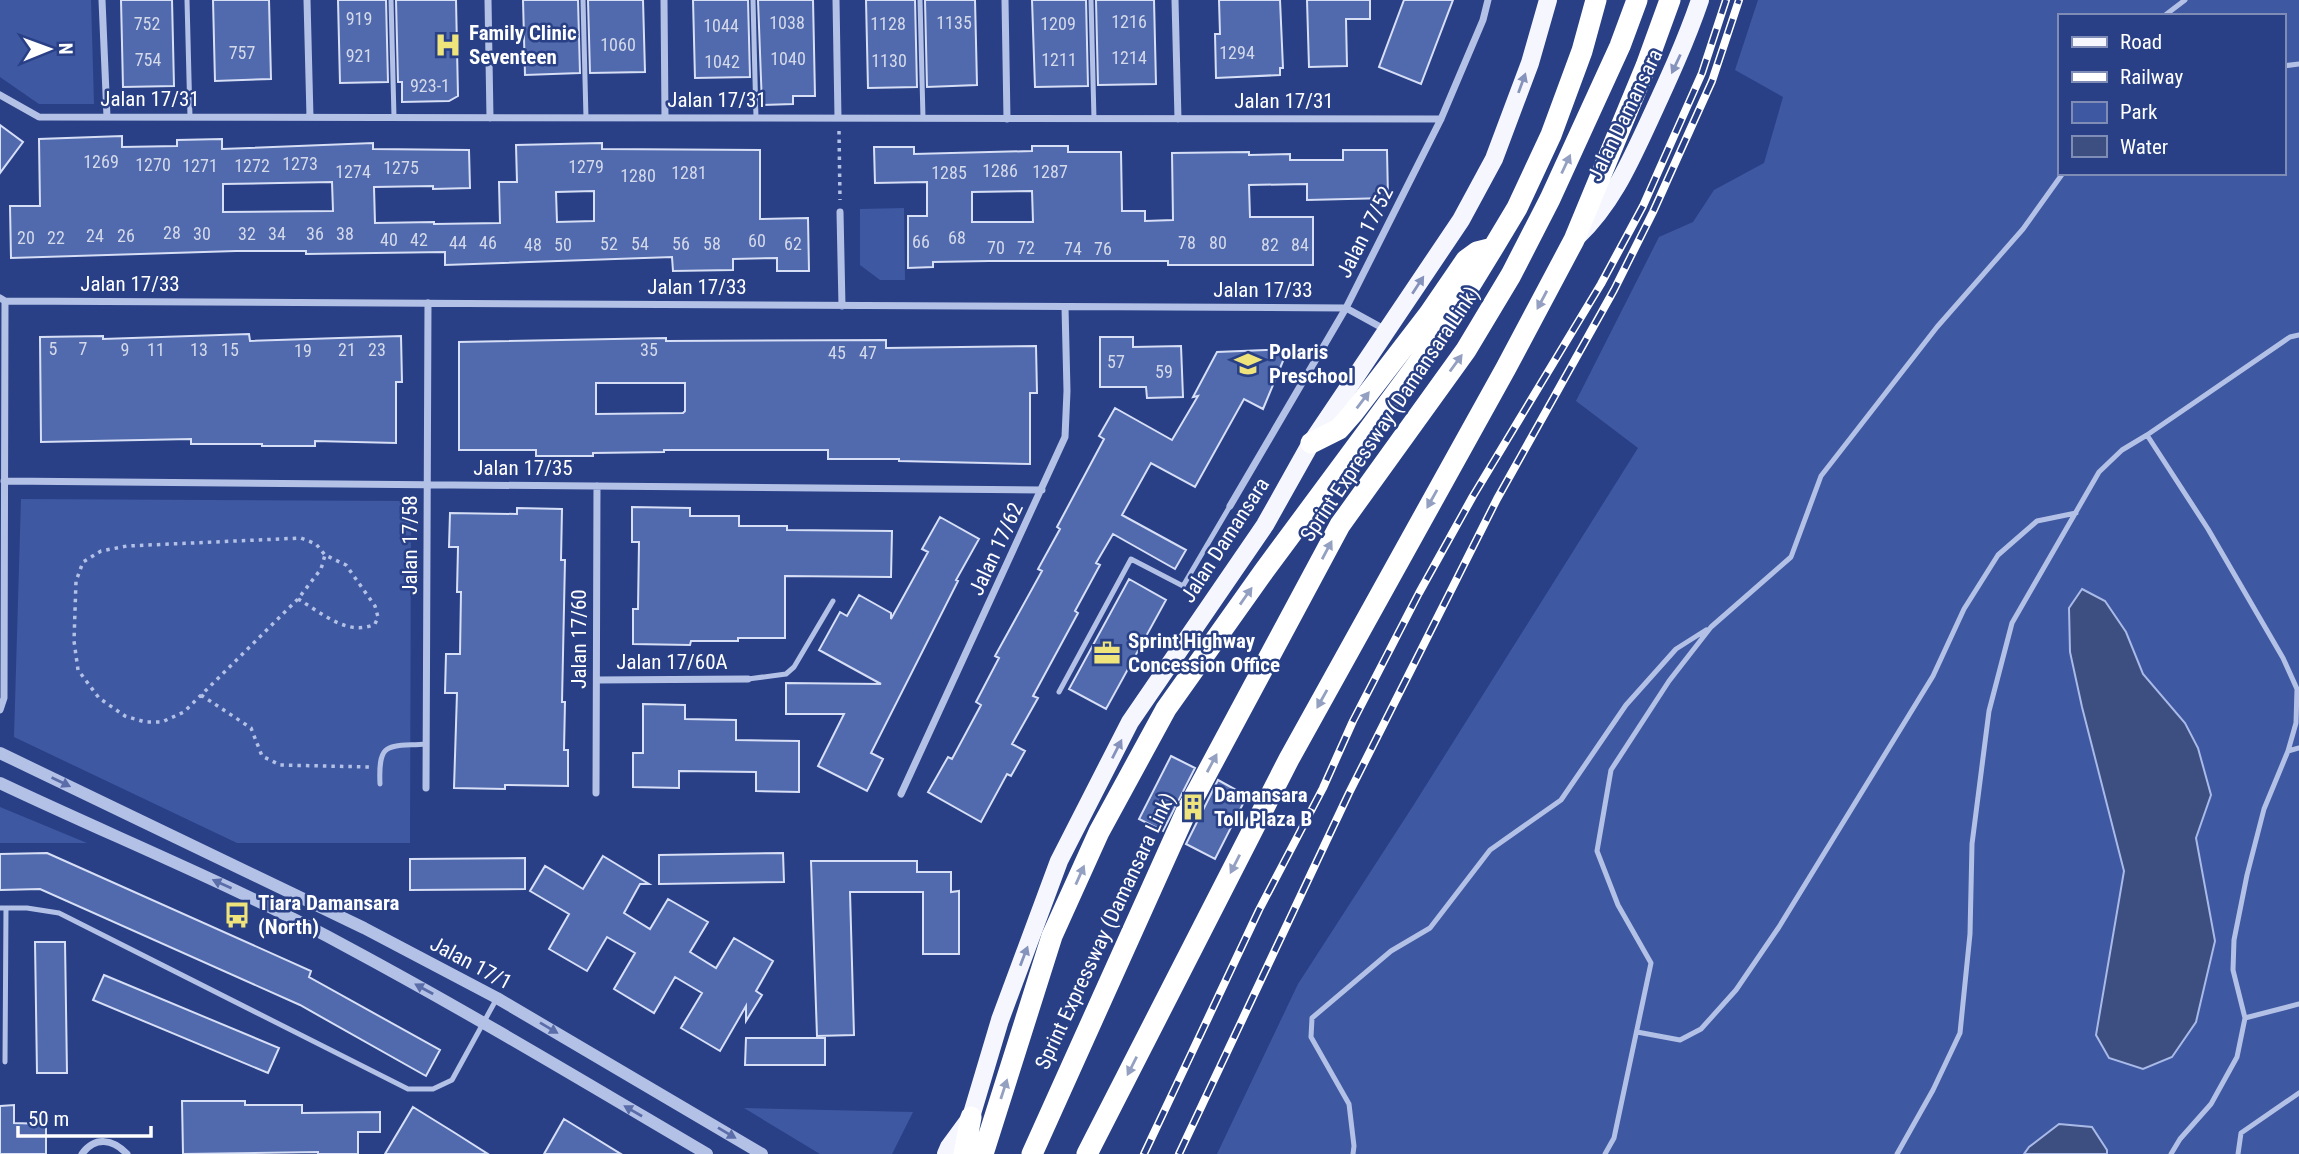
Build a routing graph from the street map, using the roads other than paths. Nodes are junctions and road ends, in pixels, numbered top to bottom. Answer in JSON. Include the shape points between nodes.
{"nodes":[{"id":1,"x":102,"y":0,"type":"edge"},
{"id":2,"x":187,"y":0,"type":"edge"},
{"id":3,"x":307,"y":0,"type":"edge"},
{"id":4,"x":391,"y":0,"type":"edge"},
{"id":5,"x":488,"y":0,"type":"edge"},
{"id":6,"x":583,"y":0,"type":"edge"},
{"id":7,"x":664,"y":0,"type":"edge"},
{"id":8,"x":753,"y":0,"type":"edge"},
{"id":9,"x":836,"y":0,"type":"edge"},
{"id":10,"x":920,"y":0,"type":"edge"},
{"id":11,"x":1005,"y":0,"type":"edge"},
{"id":12,"x":1091,"y":0,"type":"edge"},
{"id":13,"x":1175,"y":0,"type":"edge"},
{"id":14,"x":1488,"y":0,"type":"edge"},
{"id":15,"x":1548,"y":0,"type":"edge"},
{"id":16,"x":1596,"y":0,"type":"edge"},
{"id":17,"x":1637,"y":0,"type":"edge"},
{"id":18,"x":1670,"y":0,"type":"edge"},
{"id":19,"x":1700,"y":0,"type":"edge"},
{"id":20,"x":2185,"y":0,"type":"edge"},
{"id":21,"x":2167,"y":14,"type":"edge"},
{"id":22,"x":0,"y":95,"type":"edge"},
{"id":23,"x":107,"y":117,"type":"junction"},
{"id":24,"x":190,"y":117,"type":"junction"},
{"id":25,"x":310,"y":117,"type":"junction"},
{"id":26,"x":394,"y":117,"type":"junction"},
{"id":27,"x":490,"y":118,"type":"junction"},
{"id":28,"x":586,"y":118,"type":"junction"},
{"id":29,"x":665,"y":118,"type":"junction"},
{"id":30,"x":756,"y":118,"type":"junction"},
{"id":31,"x":838,"y":118,"type":"junction"},
{"id":32,"x":923,"y":118,"type":"junction"},
{"id":33,"x":1007,"y":118,"type":"junction"},
{"id":34,"x":1094,"y":118,"type":"junction"},
{"id":35,"x":1178,"y":119,"type":"junction"},
{"id":36,"x":1441,"y":119,"type":"junction"},
{"id":37,"x":2062,"y":175,"type":"edge"},
{"id":38,"x":840,"y":212,"type":"road end"},
{"id":39,"x":1574,"y":240,"type":"junction"},
{"id":40,"x":1493,"y":248,"type":"junction"},
{"id":41,"x":3,"y":299,"type":"edge"},
{"id":42,"x":428,"y":303,"type":"junction"},
{"id":43,"x":842,"y":306,"type":"junction"},
{"id":44,"x":1065,"y":307,"type":"junction"},
{"id":45,"x":1346,"y":308,"type":"junction"},
{"id":46,"x":1388,"y":331,"type":"junction"},
{"id":47,"x":2299,"y":335,"type":"edge"},
{"id":48,"x":2,"y":408,"type":"edge"},
{"id":49,"x":2147,"y":435,"type":"junction"},
{"id":50,"x":1311,"y":443,"type":"junction"},
{"id":51,"x":4,"y":481,"type":"junction"},
{"id":52,"x":427,"y":484,"type":"junction"},
{"id":53,"x":597,"y":486,"type":"junction"},
{"id":54,"x":1042,"y":490,"type":"junction"},
{"id":55,"x":1230,"y":506,"type":"joint"},
{"id":56,"x":2076,"y":513,"type":"junction"},
{"id":57,"x":833,"y":601,"type":"dead end"},
{"id":58,"x":1711,"y":627,"type":"junction"},
{"id":59,"x":748,"y":679,"type":"joint"},
{"id":60,"x":597,"y":680,"type":"junction"},
{"id":61,"x":1059,"y":692,"type":"dead end"},
{"id":62,"x":2,"y":698,"type":"edge"},
{"id":63,"x":0,"y":710,"type":"edge"},
{"id":64,"x":426,"y":744,"type":"junction"},
{"id":65,"x":2299,"y":748,"type":"edge"},
{"id":66,"x":2288,"y":751,"type":"junction"},
{"id":67,"x":0,"y":753,"type":"edge"},
{"id":68,"x":0,"y":783,"type":"edge"},
{"id":69,"x":380,"y":784,"type":"dead end"},
{"id":70,"x":426,"y":788,"type":"dead end"},
{"id":71,"x":596,"y":793,"type":"dead end"},
{"id":72,"x":901,"y":794,"type":"dead end"},
{"id":73,"x":3,"y":908,"type":"edge"},
{"id":74,"x":497,"y":998,"type":"junction"},
{"id":75,"x":2299,"y":1004,"type":"edge"},
{"id":76,"x":2245,"y":1018,"type":"junction"},
{"id":77,"x":483,"y":1023,"type":"junction"},
{"id":78,"x":1637,"y":1032,"type":"junction"},
{"id":79,"x":5,"y":1062,"type":"dead end"},
{"id":80,"x":2299,"y":1093,"type":"edge"},
{"id":81,"x":971,"y":1117,"type":"junction"},
{"id":82,"x":82,"y":1154,"type":"edge"},
{"id":83,"x":127,"y":1154,"type":"edge"},
{"id":84,"x":706,"y":1154,"type":"edge"},
{"id":85,"x":762,"y":1154,"type":"edge"},
{"id":86,"x":946,"y":1154,"type":"edge"},
{"id":87,"x":964,"y":1154,"type":"edge"},
{"id":88,"x":983,"y":1154,"type":"edge"},
{"id":89,"x":1032,"y":1154,"type":"edge"},
{"id":90,"x":1087,"y":1154,"type":"edge"},
{"id":91,"x":1353,"y":1154,"type":"edge"},
{"id":92,"x":1605,"y":1154,"type":"edge"},
{"id":93,"x":1897,"y":1154,"type":"edge"},
{"id":94,"x":2171,"y":1154,"type":"edge"},
{"id":95,"x":2238,"y":1154,"type":"edge"}],
"edges":[{"from":1,"to":23,"type":"street"},
{"from":2,"to":24,"type":"lane"},
{"from":3,"to":25,"type":"street"},
{"from":4,"to":26,"type":"lane"},
{"from":5,"to":27,"type":"street"},
{"from":6,"to":28,"type":"lane"},
{"from":7,"to":29,"type":"street"},
{"from":8,"to":30,"type":"lane"},
{"from":9,"to":31,"type":"street"},
{"from":10,"to":32,"type":"lane"},
{"from":11,"to":33,"type":"street"},
{"from":12,"to":34,"type":"lane"},
{"from":13,"to":35,"type":"street"},
{"from":14,"to":36,"type":"street","name":"Jalan 17/52"},
{"from":46,"to":15,"type":"main road","name":"Jalan Damansara","one_way":true,"via":[[1461,220],[1494,159]]},
{"from":16,"to":40,"type":"highway","via":[[1551,135]]},
{"from":89,"to":17,"type":"highway","name":"Sprint Expressway (Damansara Link)","one_way":true,"via":[[1185,812],[1340,525],[1466,350],[1511,275],[1550,199]]},
{"from":18,"to":39,"type":"highway"},
{"from":19,"to":39,"type":"main road","name":"Jalan Damansara","one_way":true,"via":[[1623,177],[1596,219]]},
{"from":20,"to":21,"type":"lane"},
{"from":22,"to":23,"type":"street","name":"Jalan 17/31","via":[[39,117]]},
{"from":23,"to":24,"type":"street","name":"Jalan 17/31"},
{"from":24,"to":25,"type":"street","name":"Jalan 17/31"},
{"from":25,"to":26,"type":"street","name":"Jalan 17/31"},
{"from":26,"to":27,"type":"street","name":"Jalan 17/31"},
{"from":27,"to":28,"type":"street","name":"Jalan 17/31"},
{"from":28,"to":29,"type":"street","name":"Jalan 17/31"},
{"from":29,"to":30,"type":"street","name":"Jalan 17/31"},
{"from":30,"to":31,"type":"street","name":"Jalan 17/31"},
{"from":31,"to":32,"type":"street","name":"Jalan 17/31"},
{"from":32,"to":33,"type":"street","name":"Jalan 17/31"},
{"from":33,"to":34,"type":"street","name":"Jalan 17/31"},
{"from":34,"to":35,"type":"street","name":"Jalan 17/31"},
{"from":35,"to":36,"type":"street","name":"Jalan 17/31"},
{"from":36,"to":45,"type":"street","name":"Jalan 17/52"},
{"from":37,"to":58,"type":"lane","via":[[1821,477],[1791,557]]},
{"from":38,"to":43,"type":"street"},
{"from":39,"to":90,"type":"highway","one_way":true,"via":[[1289,759]]},
{"from":50,"to":40,"type":"highway","one_way":true,"via":[[1339,429],[1353,413],[1466,260]]},
{"from":88,"to":40,"type":"highway","one_way":true,"via":[[1052,936],[1099,832],[1166,709],[1444,328]]},
{"from":41,"to":42,"type":"street","name":"Jalan 17/33"},
{"from":41,"to":48,"type":"street"},
{"from":42,"to":43,"type":"street","name":"Jalan 17/33"},
{"from":42,"to":52,"type":"street","name":"Jalan 17/58"},
{"from":43,"to":44,"type":"street","name":"Jalan 17/33"},
{"from":44,"to":45,"type":"street","name":"Jalan 17/33"},
{"from":44,"to":54,"type":"street","name":"Jalan 17/62","via":[[1065,437]]},
{"from":45,"to":46,"type":"street","name":"Jalan 17/33"},
{"from":45,"to":55,"type":"street","name":"Jalan 17/52"},
{"from":46,"to":50,"type":"main road","name":"Jalan Damansara"},
{"from":47,"to":49,"type":"lane"},
{"from":48,"to":51,"type":"street"},
{"from":49,"to":56,"type":"lane","via":[[2099,472]]},
{"from":49,"to":66,"type":"lane","via":[[2208,529],[2297,689],[2296,723]]},
{"from":81,"to":50,"type":"main road","name":"Jalan Damansara","one_way":true,"via":[[1000,1020],[1059,861],[1130,722],[1265,525]]},
{"from":51,"to":52,"type":"street","name":"Jalan 17/35"},
{"from":51,"to":62,"type":"street"},
{"from":52,"to":53,"type":"street","name":"Jalan 17/35"},
{"from":52,"to":64,"type":"street","name":"Jalan 17/58"},
{"from":53,"to":54,"type":"street","name":"Jalan 17/35"},
{"from":53,"to":60,"type":"street","name":"Jalan 17/60"},
{"from":54,"to":72,"type":"street","name":"Jalan 17/62"},
{"from":55,"to":61,"type":"lane","via":[[1183,586],[1131,559]]},
{"from":56,"to":78,"type":"lane","via":[[2037,521],[1997,555],[1926,687],[1736,990],[1701,1029],[1681,1040]]},
{"from":56,"to":93,"type":"lane","via":[[2012,623],[1985,738],[1972,844],[1970,934],[1960,1033]]},
{"from":57,"to":59,"type":"lane","via":[[794,667],[786,674]]},
{"from":58,"to":78,"type":"lane","via":[[1611,770],[1597,851],[1618,905],[1651,962]]},
{"from":58,"to":91,"type":"lane","via":[[1676,649],[1626,705],[1561,800],[1490,850],[1430,928],[1391,951],[1312,1018],[1311,1037],[1349,1104]]},
{"from":59,"to":60,"type":"street","name":"Jalan 17/60A"},
{"from":60,"to":71,"type":"street","name":"Jalan 17/60"},
{"from":62,"to":63,"type":"street"},
{"from":64,"to":69,"type":"lane","via":[[382,752]]},
{"from":64,"to":70,"type":"street","name":"Jalan 17/58"},
{"from":65,"to":66,"type":"lane"},
{"from":66,"to":76,"type":"lane","via":[[2264,809],[2234,940],[2233,970]]},
{"from":67,"to":74,"type":"street","name":"Jalan 17/1","one_way":true,"via":[[364,928]]},
{"from":77,"to":68,"type":"street","one_way":true,"via":[[240,892]]},
{"from":73,"to":77,"type":"lane","via":[[59,913],[408,1089],[433,1089],[452,1080]]},
{"from":73,"to":79,"type":"lane"},
{"from":74,"to":77,"type":"lane"},
{"from":74,"to":85,"type":"street","name":"Jalan 17/1","one_way":true},
{"from":75,"to":76,"type":"lane"},
{"from":76,"to":94,"type":"lane","via":[[2237,1057],[2223,1084]]},
{"from":84,"to":77,"type":"street","one_way":true},
{"from":78,"to":92,"type":"lane","via":[[1614,1138]]},
{"from":80,"to":95,"type":"lane","via":[[2241,1133]]},
{"from":81,"to":86,"type":"main road","name":"Jalan Damansara"},
{"from":81,"to":87,"type":"highway"},
{"from":82,"to":83,"type":"street","via":[[97,1142],[111,1141]]}]}
